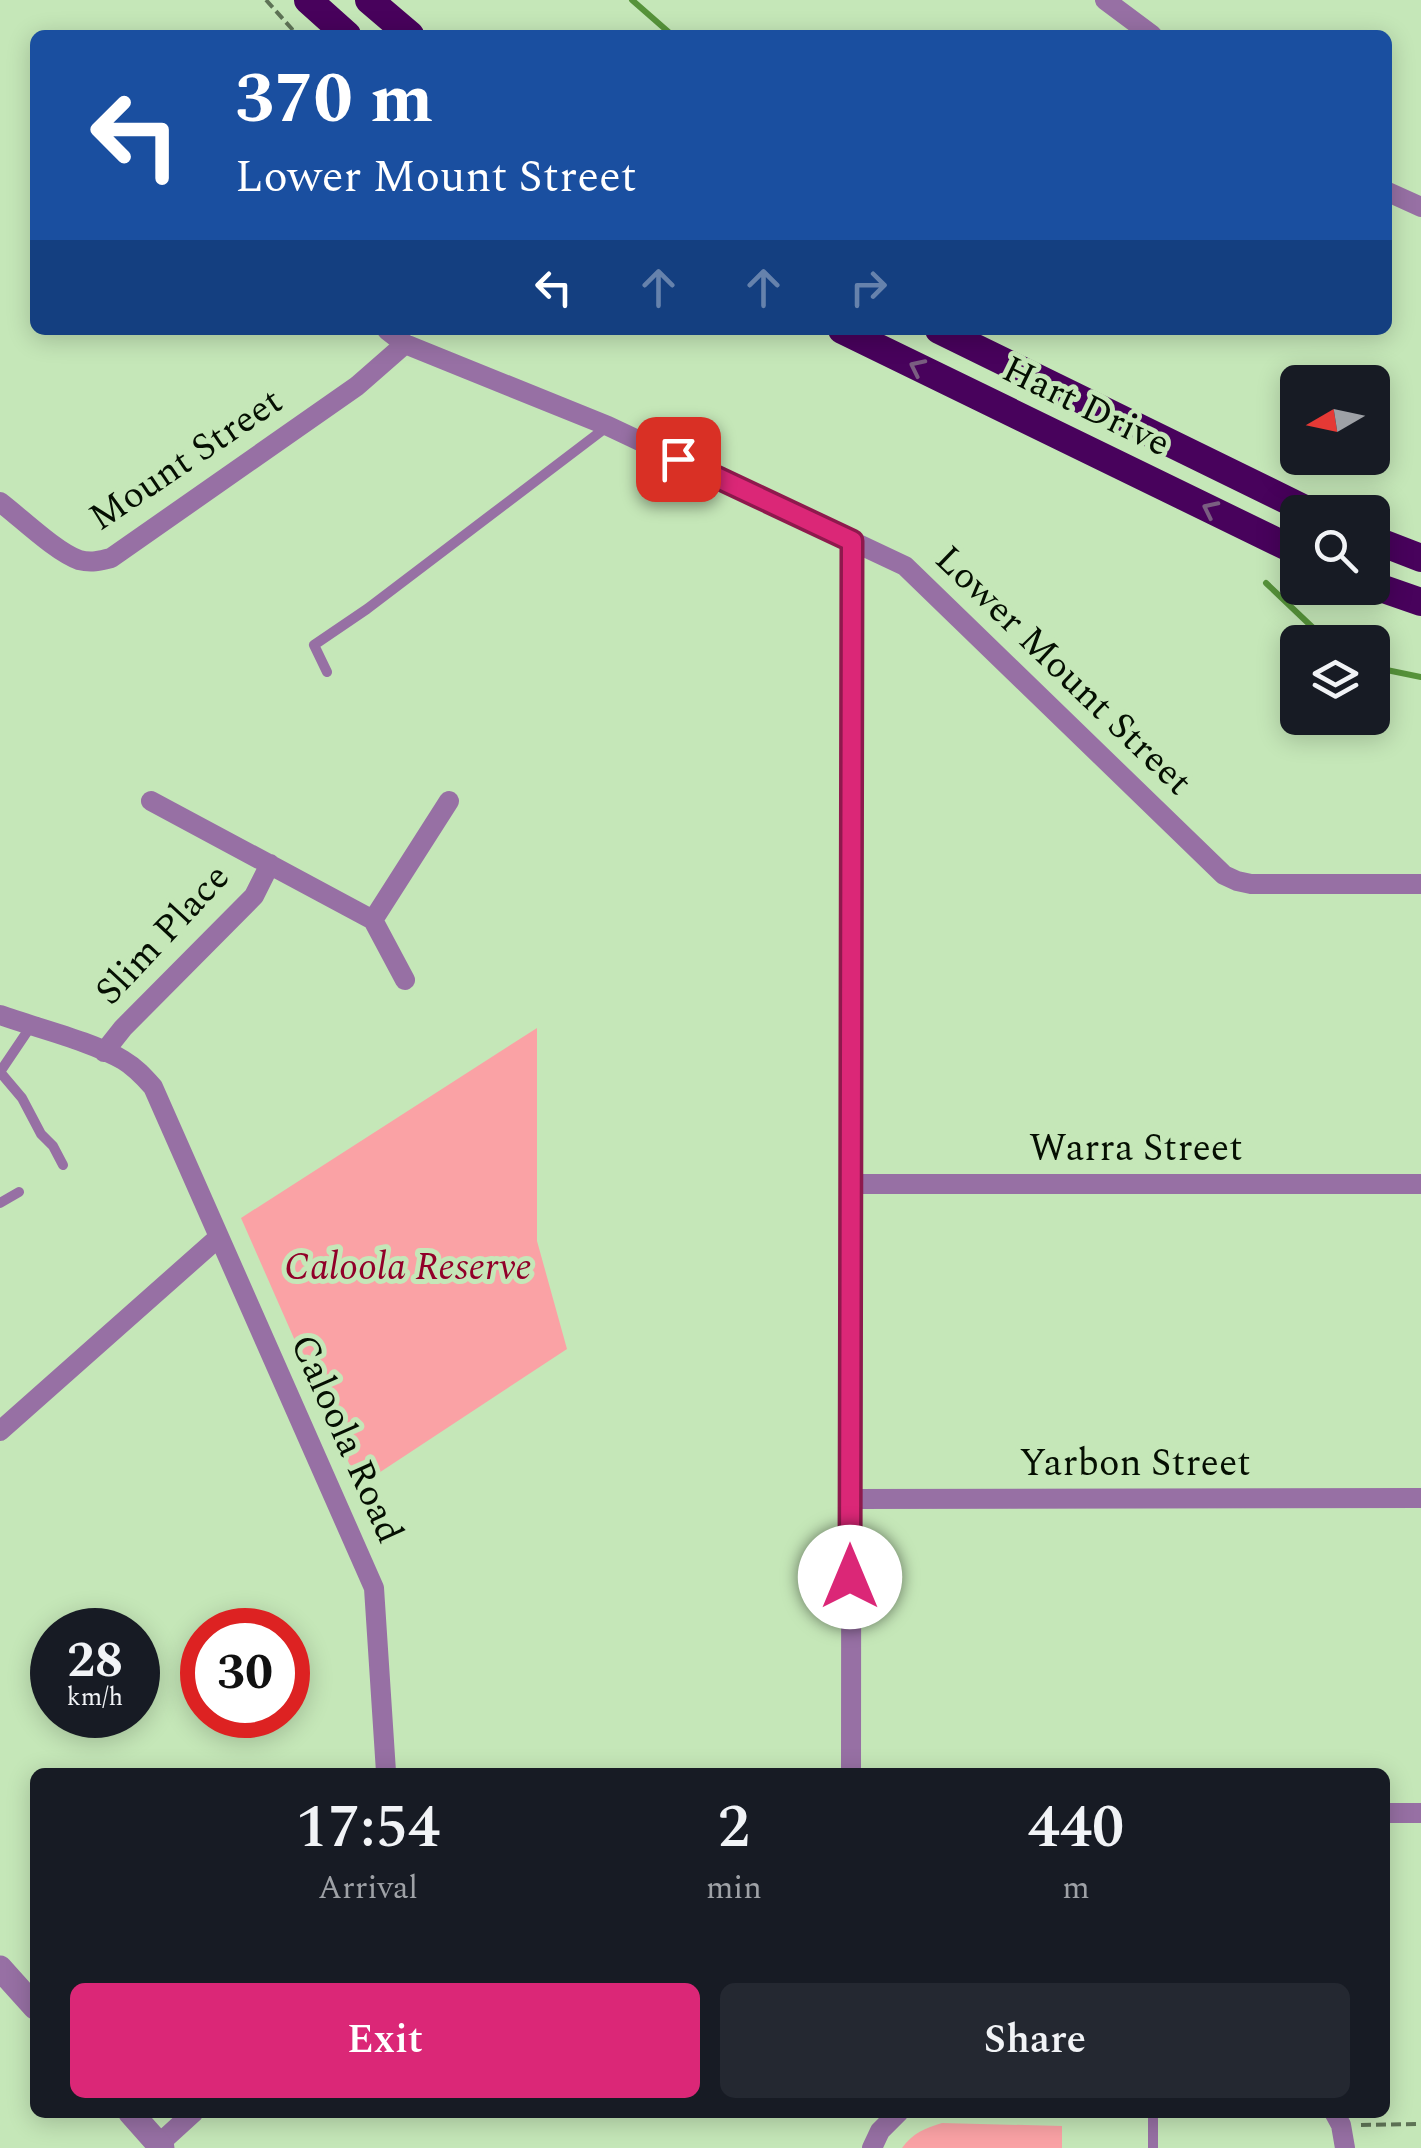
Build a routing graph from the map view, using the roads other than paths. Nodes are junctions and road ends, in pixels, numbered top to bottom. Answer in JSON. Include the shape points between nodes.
{"nodes":[{"id":1,"x":308,"y":0,"type":"edge"},
{"id":2,"x":369,"y":0,"type":"edge"},
{"id":3,"x":1105,"y":0,"type":"edge"},
{"id":4,"x":341,"y":30,"type":"edge"},
{"id":5,"x":404,"y":30,"type":"edge"},
{"id":6,"x":1145,"y":30,"type":"edge"},
{"id":7,"x":1392,"y":194,"type":"edge"},
{"id":8,"x":1421,"y":207,"type":"edge"},
{"id":9,"x":393,"y":335,"type":"edge"},
{"id":10,"x":852,"y":335,"type":"edge"},
{"id":11,"x":949,"y":335,"type":"edge"},
{"id":12,"x":405,"y":344,"type":"junction"},
{"id":13,"x":608,"y":426,"type":"junction"},
{"id":14,"x":1280,"y":497,"type":"edge"},
{"id":15,"x":0,"y":502,"type":"edge"},
{"id":16,"x":852,"y":541,"type":"junction"},
{"id":17,"x":1280,"y":543,"type":"edge"},
{"id":18,"x":1390,"y":546,"type":"edge"},
{"id":19,"x":1421,"y":558,"type":"edge"},
{"id":20,"x":1390,"y":591,"type":"edge"},
{"id":21,"x":1421,"y":602,"type":"edge"},
{"id":22,"x":327,"y":672,"type":"dead end"},
{"id":23,"x":152,"y":801,"type":"dead end"},
{"id":24,"x":449,"y":801,"type":"dead end"},
{"id":25,"x":270,"y":864,"type":"junction"},
{"id":26,"x":1421,"y":884,"type":"edge"},
{"id":27,"x":372,"y":920,"type":"junction"},
{"id":28,"x":405,"y":980,"type":"dead end"},
{"id":29,"x":0,"y":1015,"type":"edge"},
{"id":30,"x":31,"y":1026,"type":"junction"},
{"id":31,"x":104,"y":1052,"type":"junction"},
{"id":32,"x":64,"y":1164,"type":"dead end"},
{"id":33,"x":850,"y":1184,"type":"junction"},
{"id":34,"x":1421,"y":1184,"type":"edge"},
{"id":35,"x":18,"y":1192,"type":"dead end"},
{"id":36,"x":0,"y":1202,"type":"edge"},
{"id":37,"x":219,"y":1237,"type":"junction"},
{"id":38,"x":0,"y":1431,"type":"edge"},
{"id":39,"x":1421,"y":1498,"type":"edge"},
{"id":40,"x":850,"y":1499,"type":"junction"},
{"id":41,"x":386,"y":1768,"type":"edge"},
{"id":42,"x":851,"y":1768,"type":"edge"},
{"id":43,"x":1390,"y":1813,"type":"edge"},
{"id":44,"x":1421,"y":1813,"type":"edge"},
{"id":45,"x":0,"y":1968,"type":"edge"},
{"id":46,"x":30,"y":2001,"type":"edge"},
{"id":47,"x":135,"y":2118,"type":"edge"},
{"id":48,"x":188,"y":2118,"type":"edge"},
{"id":49,"x":893,"y":2118,"type":"edge"},
{"id":50,"x":1153,"y":2118,"type":"edge"},
{"id":51,"x":1337,"y":2119,"type":"edge"},
{"id":52,"x":160,"y":2146,"type":"edge"},
{"id":53,"x":872,"y":2148,"type":"edge"},
{"id":54,"x":1153,"y":2148,"type":"edge"},
{"id":55,"x":1345,"y":2148,"type":"edge"}],
"edges":[{"from":1,"to":4,"type":"highway"},
{"from":2,"to":5,"type":"highway"},
{"from":3,"to":6,"type":"street"},
{"from":7,"to":8,"type":"street"},
{"from":9,"to":12,"type":"street","name":"Lower Mount Street"},
{"from":17,"to":10,"type":"highway","name":"Hart Drive","one_way":true},
{"from":11,"to":14,"type":"highway","name":"Hart Drive"},
{"from":12,"to":13,"type":"street","name":"Lower Mount Street"},
{"from":12,"to":15,"type":"street","name":"Mount Street","via":[[357,386],[111,558],[82,561],[67,554]]},
{"from":13,"to":16,"type":"street","name":"Lower Mount Street"},
{"from":13,"to":22,"type":"lane","via":[[314,644]]},
{"from":16,"to":26,"type":"street","name":"Lower Mount Street","via":[[904,566],[1224,875],[1251,884]]},
{"from":16,"to":33,"type":"street"},
{"from":18,"to":19,"type":"highway"},
{"from":20,"to":21,"type":"highway"},
{"from":23,"to":25,"type":"street","name":"Slim Place"},
{"from":24,"to":27,"type":"street"},
{"from":25,"to":27,"type":"street","name":"Slim Place"},
{"from":25,"to":31,"type":"street","name":"Slim Place","via":[[254,896]]},
{"from":27,"to":28,"type":"street"},
{"from":29,"to":30,"type":"street","name":"Caloola Road"},
{"from":30,"to":31,"type":"street","name":"Caloola Road"},
{"from":30,"to":32,"type":"lane","via":[[0,1072]]},
{"from":31,"to":37,"type":"street","name":"Caloola Road","via":[[153,1087]]},
{"from":33,"to":34,"type":"street","name":"Warra Street"},
{"from":33,"to":40,"type":"street"},
{"from":35,"to":36,"type":"lane"},
{"from":37,"to":38,"type":"street"},
{"from":37,"to":41,"type":"street","name":"Caloola Road","via":[[374,1588]]},
{"from":39,"to":40,"type":"street","name":"Yarbon Street"},
{"from":40,"to":42,"type":"street"},
{"from":43,"to":44,"type":"street"},
{"from":45,"to":46,"type":"street"},
{"from":47,"to":52,"type":"street"},
{"from":48,"to":52,"type":"street"},
{"from":49,"to":53,"type":"street"},
{"from":50,"to":54,"type":"lane"},
{"from":51,"to":55,"type":"street"}]}
